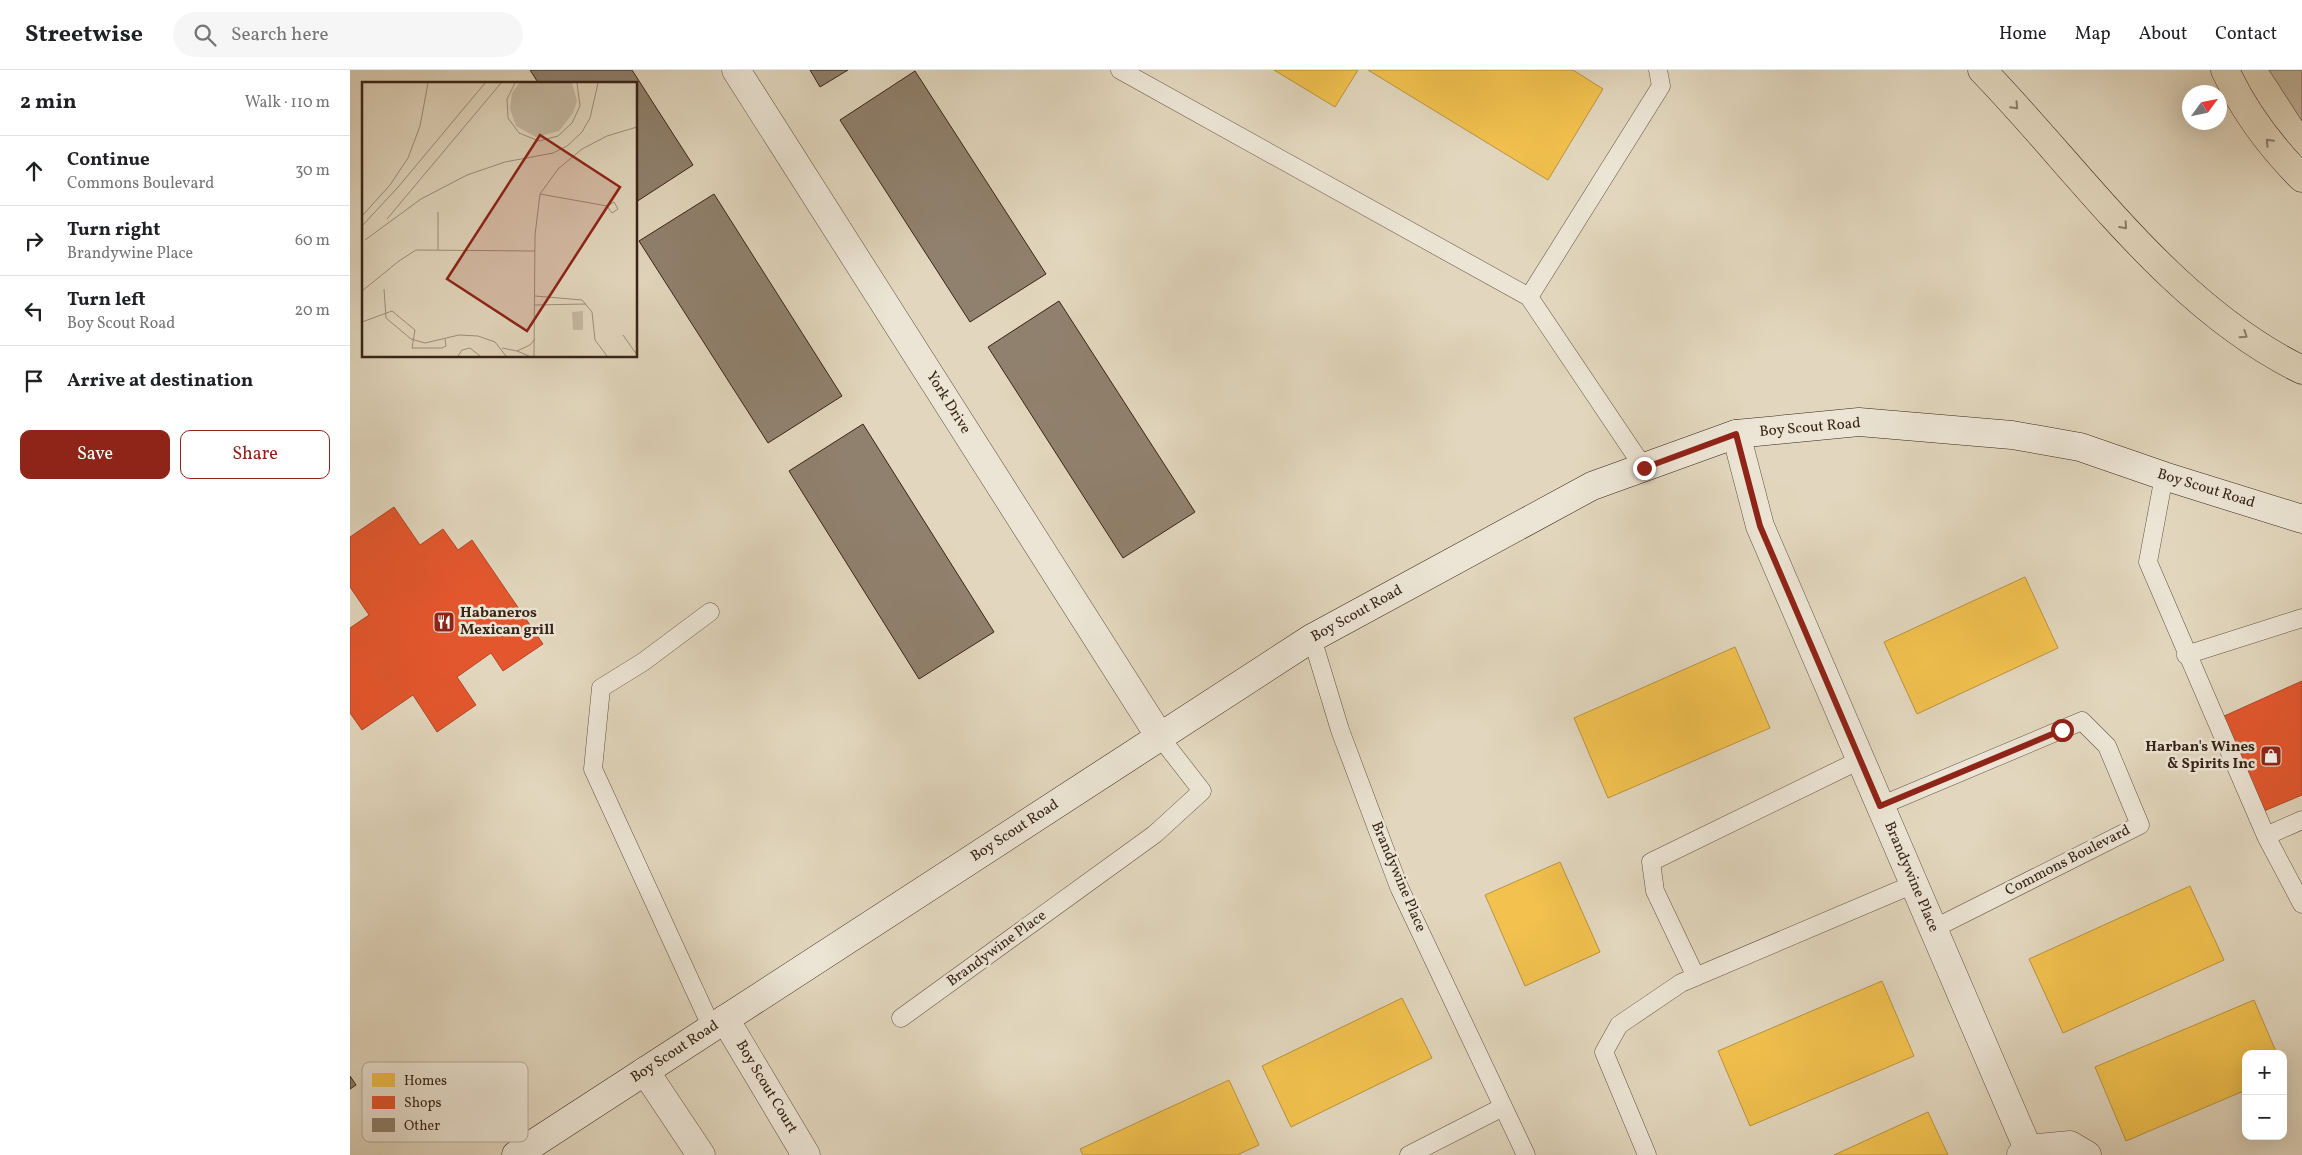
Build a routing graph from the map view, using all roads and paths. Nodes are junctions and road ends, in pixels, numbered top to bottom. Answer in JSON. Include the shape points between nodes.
{"nodes":[{"id":1,"x":736,"y":70,"type":"edge"},
{"id":2,"x":1120,"y":70,"type":"edge"},
{"id":3,"x":1658,"y":70,"type":"edge"},
{"id":4,"x":1982,"y":70,"type":"edge"},
{"id":5,"x":2225,"y":70,"type":"edge"},
{"id":6,"x":2302,"y":178,"type":"edge"},
{"id":7,"x":1529,"y":296,"type":"junction"},
{"id":8,"x":2302,"y":370,"type":"edge"},
{"id":9,"x":1736,"y":434,"type":"junction"},
{"id":10,"x":1644,"y":468,"type":"junction"},
{"id":11,"x":2164,"y":476,"type":"junction"},
{"id":12,"x":2302,"y":519,"type":"edge"},
{"id":13,"x":710,"y":612,"type":"dead end"},
{"id":14,"x":2302,"y":618,"type":"edge"},
{"id":15,"x":1312,"y":638,"type":"junction"},
{"id":16,"x":2186,"y":655,"type":"junction"},
{"id":17,"x":1160,"y":737,"type":"junction"},
{"id":18,"x":1860,"y":760,"type":"junction"},
{"id":19,"x":1880,"y":806,"type":"junction"},
{"id":20,"x":2302,"y":820,"type":"edge"},
{"id":21,"x":2266,"y":836,"type":"junction"},
{"id":22,"x":1914,"y":884,"type":"junction"},
{"id":23,"x":2302,"y":904,"type":"edge"},
{"id":24,"x":1933,"y":929,"type":"junction"},
{"id":25,"x":1696,"y":977,"type":"junction"},
{"id":26,"x":901,"y":1018,"type":"dead end"},
{"id":27,"x":719,"y":1024,"type":"junction"},
{"id":28,"x":645,"y":1071,"type":"junction"},
{"id":29,"x":1503,"y":1107,"type":"junction"},
{"id":30,"x":2025,"y":1152,"type":"edge"},
{"id":31,"x":516,"y":1155,"type":"edge"},
{"id":32,"x":701,"y":1155,"type":"edge"},
{"id":33,"x":806,"y":1155,"type":"edge"},
{"id":34,"x":1409,"y":1155,"type":"edge"},
{"id":35,"x":1526,"y":1155,"type":"edge"},
{"id":36,"x":1647,"y":1155,"type":"edge"},
{"id":37,"x":2087,"y":1155,"type":"edge"}],
"edges":[{"from":1,"to":17,"type":"street","name":"York Drive"},
{"from":2,"to":7,"type":"lane"},
{"from":3,"to":7,"type":"lane","via":[[1661,86]]},
{"from":4,"to":8,"type":"highway","one_way":true,"via":[[2132,236],[2203,305]]},
{"from":6,"to":5,"type":"highway","one_way":true,"via":[[2262,135],[2236,95]]},
{"from":7,"to":10,"type":"lane"},
{"from":9,"to":10,"type":"street","name":"Boy Scout Road"},
{"from":9,"to":11,"type":"street","name":"Boy Scout Road","via":[[1859,422],[2012,435],[2080,447]]},
{"from":9,"to":18,"type":"street","name":"Brandywine Place","via":[[1760,526]]},
{"from":10,"to":15,"type":"street","name":"Boy Scout Road","via":[[1592,486]]},
{"from":11,"to":12,"type":"street","name":"Boy Scout Road"},
{"from":11,"to":16,"type":"lane","via":[[2148,562]]},
{"from":13,"to":27,"type":"lane","via":[[602,688],[593,769]]},
{"from":14,"to":16,"type":"lane"},
{"from":15,"to":17,"type":"street","name":"Boy Scout Road"},
{"from":15,"to":29,"type":"lane","name":"Brandywine Place","via":[[1340,730],[1399,887]]},
{"from":16,"to":21,"type":"lane"},
{"from":17,"to":26,"type":"lane","name":"Brandywine Place","via":[[1202,791],[1155,834]]},
{"from":17,"to":27,"type":"street","name":"Boy Scout Road"},
{"from":18,"to":19,"type":"street","name":"Brandywine Place"},
{"from":18,"to":25,"type":"lane","via":[[1651,862],[1654,891]]},
{"from":19,"to":22,"type":"street","name":"Brandywine Place"},
{"from":19,"to":24,"type":"lane","name":"Commons Boulevard","via":[[2082,720],[2107,746],[2140,825]]},
{"from":20,"to":21,"type":"lane"},
{"from":21,"to":23,"type":"lane"},
{"from":22,"to":24,"type":"street","name":"Brandywine Place"},
{"from":22,"to":25,"type":"lane"},
{"from":24,"to":30,"type":"street","name":"Brandywine Place"},
{"from":25,"to":36,"type":"lane","via":[[1681,983],[1619,1025],[1604,1052]]},
{"from":27,"to":28,"type":"street","name":"Boy Scout Road"},
{"from":27,"to":33,"type":"street","name":"Boy Scout Court"},
{"from":28,"to":31,"type":"street","name":"Boy Scout Road"},
{"from":28,"to":32,"type":"street"},
{"from":29,"to":34,"type":"lane"},
{"from":29,"to":35,"type":"lane","name":"Brandywine Place"},
{"from":30,"to":37,"type":"street","name":"Brandywine Place","via":[[2070,1145]]}]}
